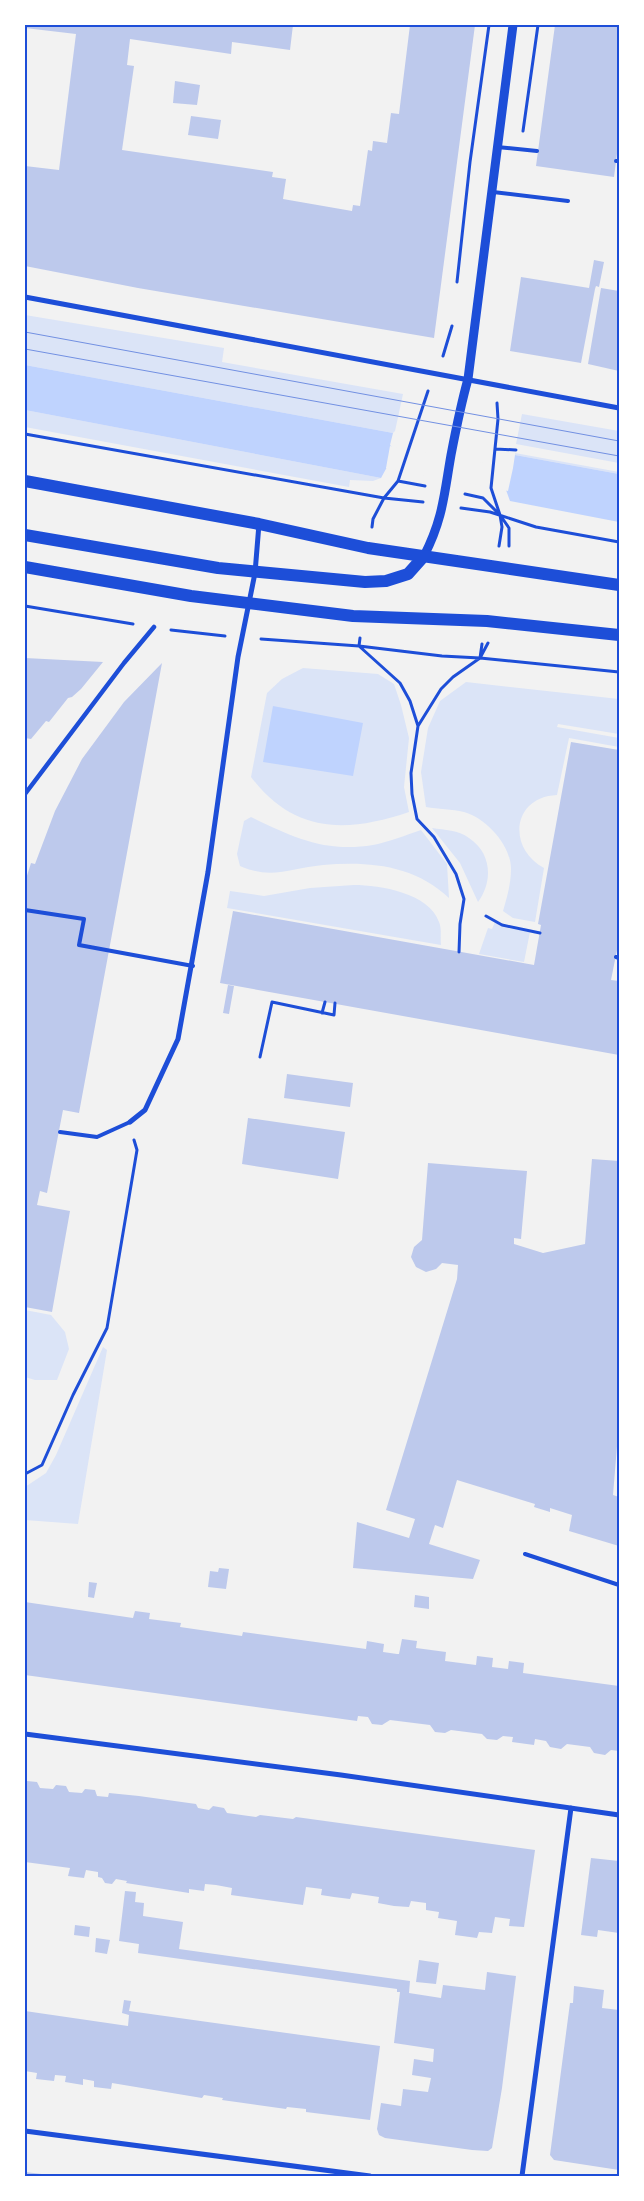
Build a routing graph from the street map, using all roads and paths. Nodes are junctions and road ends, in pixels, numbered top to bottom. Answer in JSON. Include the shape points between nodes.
{"nodes":[{"id":1,"x":489,"y":25,"type":"edge"},
{"id":2,"x":513,"y":25,"type":"edge"},
{"id":3,"x":497,"y":147,"type":"junction"},
{"id":4,"x":537,"y":151,"type":"dead end"},
{"id":5,"x":492,"y":192,"type":"junction"},
{"id":6,"x":568,"y":201,"type":"dead end"},
{"id":7,"x":456,"y":288,"type":"dead end"},
{"id":8,"x":25,"y":297,"type":"edge"},
{"id":9,"x":454,"y":318,"type":"dead end"},
{"id":10,"x":436,"y":374,"type":"junction"},
{"id":11,"x":468,"y":379,"type":"junction"},
{"id":12,"x":495,"y":384,"type":"junction"},
{"id":13,"x":619,"y":408,"type":"edge"},
{"id":14,"x":25,"y":434,"type":"edge"},
{"id":15,"x":495,"y":449,"type":"junction"},
{"id":16,"x":516,"y":450,"type":"dead end"},
{"id":17,"x":25,"y":480,"type":"edge"},
{"id":18,"x":384,"y":498,"type":"junction"},
{"id":19,"x":444,"y":505,"type":"junction"},
{"id":20,"x":500,"y":515,"type":"junction"},
{"id":21,"x":259,"y":524,"type":"junction"},
{"id":22,"x":25,"y":535,"type":"edge"},
{"id":23,"x":619,"y":542,"type":"edge"},
{"id":24,"x":424,"y":556,"type":"junction"},
{"id":25,"x":25,"y":567,"type":"edge"},
{"id":26,"x":255,"y":573,"type":"junction"},
{"id":27,"x":619,"y":585,"type":"edge"},
{"id":28,"x":250,"y":604,"type":"junction"},
{"id":29,"x":154,"y":627,"type":"dead end"},
{"id":30,"x":619,"y":635,"type":"edge"},
{"id":31,"x":359,"y":646,"type":"dead end"},
{"id":32,"x":619,"y":672,"type":"edge"},
{"id":33,"x":418,"y":726,"type":"junction"},
{"id":34,"x":25,"y":794,"type":"edge"},
{"id":35,"x":25,"y":910,"type":"edge"},
{"id":36,"x":486,"y":916,"type":"dead end"},
{"id":37,"x":540,"y":933,"type":"dead end"},
{"id":38,"x":459,"y":952,"type":"dead end"},
{"id":39,"x":192,"y":966,"type":"junction"},
{"id":40,"x":325,"y":1002,"type":"dead end"},
{"id":41,"x":335,"y":1003,"type":"dead end"},
{"id":42,"x":322,"y":1013,"type":"junction"},
{"id":43,"x":260,"y":1057,"type":"dead end"},
{"id":44,"x":130,"y":1122,"type":"junction"},
{"id":45,"x":60,"y":1132,"type":"dead end"},
{"id":46,"x":25,"y":1474,"type":"edge"},
{"id":47,"x":525,"y":1554,"type":"dead end"},
{"id":48,"x":619,"y":1585,"type":"edge"},
{"id":49,"x":25,"y":1734,"type":"edge"},
{"id":50,"x":571,"y":1808,"type":"junction"},
{"id":51,"x":619,"y":1814,"type":"edge"},
{"id":52,"x":25,"y":2130,"type":"edge"},
{"id":53,"x":370,"y":2176,"type":"edge"},
{"id":54,"x":522,"y":2176,"type":"edge"}],
"edges":[{"from":1,"to":7,"type":"path"},
{"from":2,"to":3,"type":"street"},
{"from":3,"to":4,"type":"lane"},
{"from":3,"to":5,"type":"street"},
{"from":5,"to":6,"type":"lane"},
{"from":5,"to":11,"type":"street"},
{"from":8,"to":10,"type":"street"},
{"from":9,"to":10,"type":"path","via":[[448,345]]},
{"from":10,"to":11,"type":"street"},
{"from":10,"to":18,"type":"path","via":[[422,405],[398,481]]},
{"from":11,"to":12,"type":"street"},
{"from":11,"to":19,"type":"street"},
{"from":12,"to":13,"type":"street"},
{"from":12,"to":15,"type":"path","via":[[498,419]]},
{"from":14,"to":18,"type":"path"},
{"from":15,"to":16,"type":"path"},
{"from":15,"to":20,"type":"path","via":[[491,488]]},
{"from":17,"to":21,"type":"main road"},
{"from":18,"to":19,"type":"path"},
{"from":19,"to":20,"type":"path"},
{"from":19,"to":24,"type":"street"},
{"from":20,"to":23,"type":"path","via":[[536,527]]},
{"from":21,"to":24,"type":"main road","via":[[368,548]]},
{"from":21,"to":26,"type":"street"},
{"from":22,"to":26,"type":"main road"},
{"from":24,"to":26,"type":"main road","via":[[408,574],[386,581]]},
{"from":24,"to":27,"type":"main road"},
{"from":25,"to":28,"type":"main road"},
{"from":26,"to":28,"type":"street"},
{"from":28,"to":30,"type":"main road","via":[[352,616],[487,621]]},
{"from":28,"to":39,"type":"street","via":[[238,657]]},
{"from":29,"to":34,"type":"street"},
{"from":31,"to":33,"type":"path","via":[[400,683]]},
{"from":32,"to":33,"type":"path","via":[[480,658],[441,689]]},
{"from":33,"to":38,"type":"path","via":[[412,794],[417,819],[434,837],[456,874],[464,899]]},
{"from":35,"to":39,"type":"lane","via":[[84,919],[79,945]]},
{"from":36,"to":37,"type":"path","via":[[502,925]]},
{"from":39,"to":44,"type":"street","via":[[178,1039],[145,1110]]},
{"from":40,"to":42,"type":"path"},
{"from":41,"to":42,"type":"path","via":[[334,1015]]},
{"from":42,"to":43,"type":"path","via":[[272,1002]]},
{"from":44,"to":45,"type":"lane","via":[[98,1137]]},
{"from":44,"to":46,"type":"path","via":[[136,1150],[107,1328],[42,1466]]},
{"from":47,"to":48,"type":"lane"},
{"from":49,"to":50,"type":"street"},
{"from":50,"to":51,"type":"street"},
{"from":50,"to":54,"type":"street"},
{"from":52,"to":53,"type":"street"}]}
